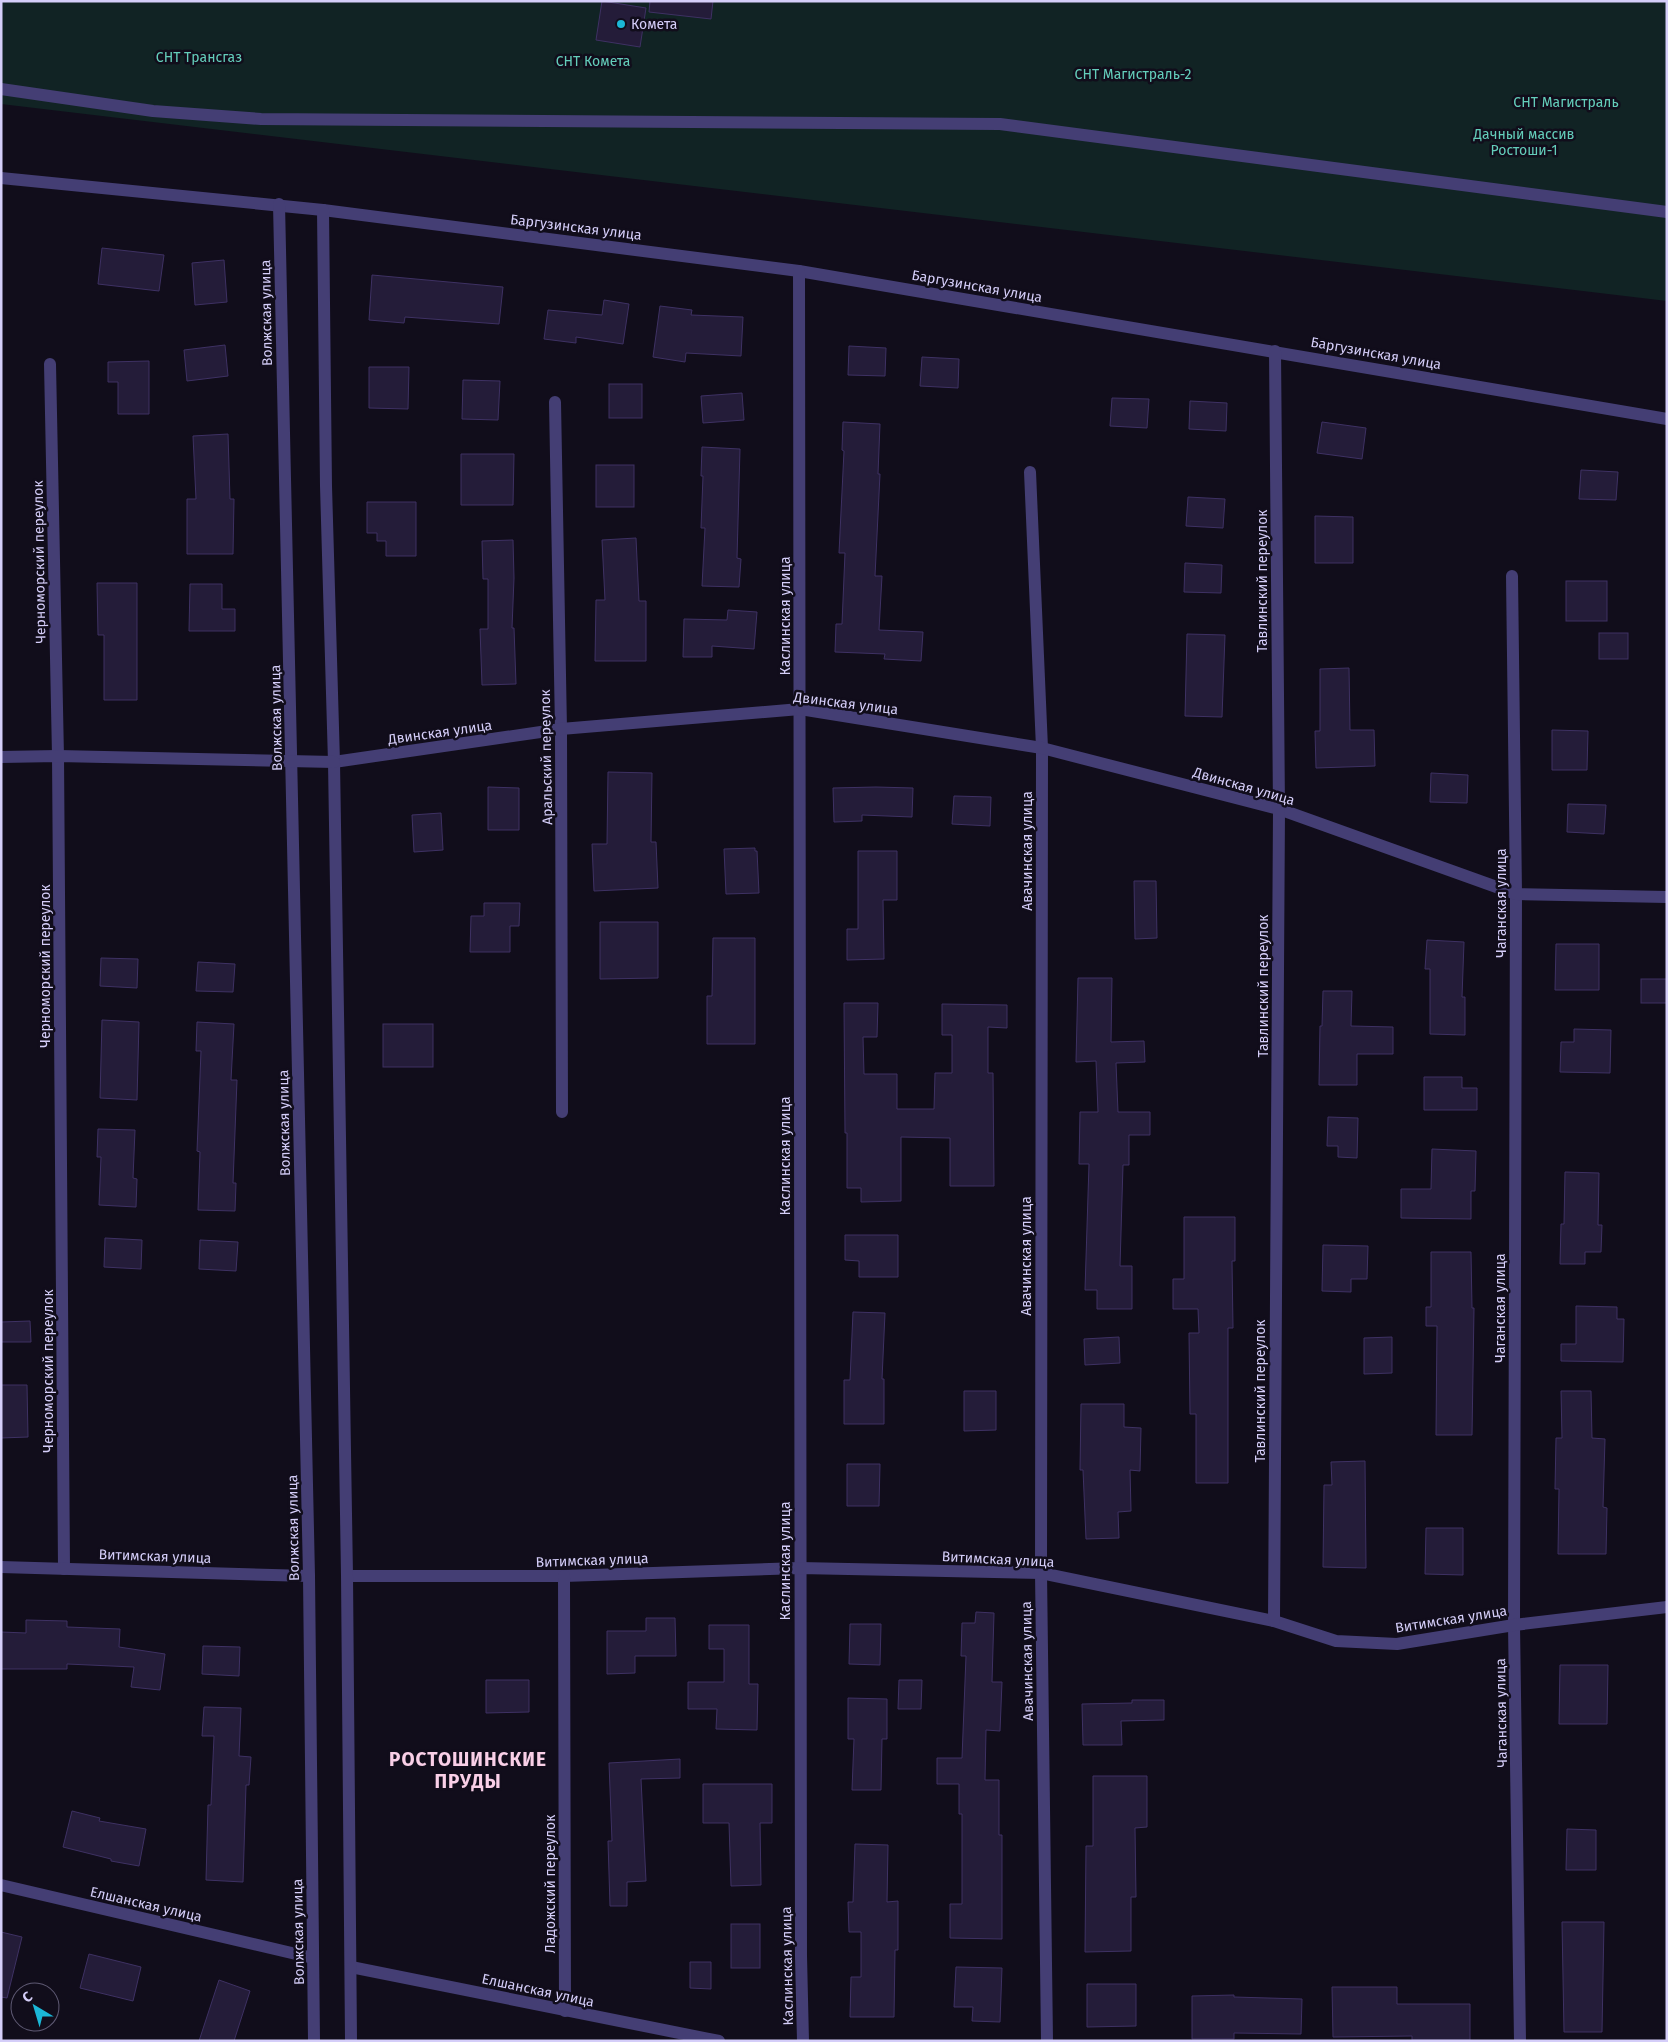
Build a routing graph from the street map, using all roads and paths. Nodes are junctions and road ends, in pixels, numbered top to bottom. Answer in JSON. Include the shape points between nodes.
{"nodes":[{"id":1,"x":1,"y":89,"type":"edge"},
{"id":2,"x":1,"y":178,"type":"edge"},
{"id":3,"x":279,"y":204,"type":"junction"},
{"id":4,"x":323,"y":210,"type":"junction"},
{"id":5,"x":1667,"y":212,"type":"edge"},
{"id":6,"x":799,"y":271,"type":"junction"},
{"id":7,"x":1275,"y":351,"type":"junction"},
{"id":8,"x":50,"y":364,"type":"dead end"},
{"id":9,"x":555,"y":402,"type":"dead end"},
{"id":10,"x":1667,"y":419,"type":"edge"},
{"id":11,"x":1030,"y":472,"type":"dead end"},
{"id":12,"x":1512,"y":576,"type":"dead end"},
{"id":13,"x":800,"y":709,"type":"junction"},
{"id":14,"x":561,"y":729,"type":"junction"},
{"id":15,"x":1042,"y":748,"type":"junction"},
{"id":16,"x":58,"y":756,"type":"junction"},
{"id":17,"x":1,"y":757,"type":"edge"},
{"id":18,"x":292,"y":760,"type":"junction"},
{"id":19,"x":334,"y":762,"type":"junction"},
{"id":20,"x":1278,"y":810,"type":"junction"},
{"id":21,"x":1516,"y":894,"type":"junction"},
{"id":22,"x":1667,"y":897,"type":"edge"},
{"id":23,"x":562,"y":1112,"type":"dead end"},
{"id":24,"x":1,"y":1567,"type":"edge"},
{"id":25,"x":800,"y":1568,"type":"junction"},
{"id":26,"x":64,"y":1569,"type":"junction"},
{"id":27,"x":1041,"y":1573,"type":"junction"},
{"id":28,"x":309,"y":1576,"type":"junction"},
{"id":29,"x":348,"y":1576,"type":"junction"},
{"id":30,"x":564,"y":1576,"type":"junction"},
{"id":31,"x":1667,"y":1607,"type":"edge"},
{"id":32,"x":1274,"y":1621,"type":"junction"},
{"id":33,"x":1514,"y":1625,"type":"junction"},
{"id":34,"x":1,"y":1885,"type":"edge"},
{"id":35,"x":313,"y":1958,"type":"junction"},
{"id":36,"x":351,"y":1967,"type":"junction"},
{"id":37,"x":565,"y":2011,"type":"junction"},
{"id":38,"x":314,"y":2041,"type":"edge"},
{"id":39,"x":351,"y":2041,"type":"edge"},
{"id":40,"x":719,"y":2041,"type":"edge"},
{"id":41,"x":803,"y":2041,"type":"edge"},
{"id":42,"x":1048,"y":2041,"type":"edge"},
{"id":43,"x":1520,"y":2041,"type":"edge"}],
"edges":[{"from":1,"to":5,"type":"street","via":[[153,111],[261,119],[1000,124]]},
{"from":2,"to":3,"type":"street","name":"Баргузинская улица"},
{"from":3,"to":4,"type":"street","name":"Баргузинская улица"},
{"from":3,"to":18,"type":"street","name":"Волжская улица"},
{"from":4,"to":6,"type":"street","name":"Баргузинская улица"},
{"from":4,"to":19,"type":"street"},
{"from":6,"to":7,"type":"street","name":"Баргузинская улица"},
{"from":6,"to":13,"type":"street","name":"Каслинская улица"},
{"from":7,"to":10,"type":"street","name":"Баргузинская улица"},
{"from":7,"to":20,"type":"street","name":"Тавлинский переулок"},
{"from":8,"to":16,"type":"street","name":"Черноморский переулок"},
{"from":9,"to":14,"type":"street","name":"Аральский переулок"},
{"from":11,"to":15,"type":"street","name":"Авачинская улица"},
{"from":12,"to":21,"type":"street","name":"Чаганская улица"},
{"from":13,"to":14,"type":"street","name":"Двинская улица"},
{"from":13,"to":15,"type":"street","name":"Двинская улица"},
{"from":13,"to":25,"type":"street","name":"Каслинская улица"},
{"from":14,"to":19,"type":"street","name":"Двинская улица"},
{"from":14,"to":23,"type":"street","name":"Аральский переулок"},
{"from":15,"to":20,"type":"street","name":"Двинская улица"},
{"from":15,"to":27,"type":"street","name":"Авачинская улица"},
{"from":16,"to":17,"type":"street","name":"Двинская улица"},
{"from":16,"to":18,"type":"street","name":"Двинская улица"},
{"from":16,"to":26,"type":"street","name":"Черноморский переулок"},
{"from":18,"to":19,"type":"street","name":"Двинская улица"},
{"from":18,"to":28,"type":"street","name":"Волжская улица"},
{"from":19,"to":29,"type":"street"},
{"from":20,"to":21,"type":"street","name":"Двинская улица"},
{"from":20,"to":32,"type":"street","name":"Тавлинский переулок"},
{"from":21,"to":22,"type":"street","name":"Двинская улица"},
{"from":21,"to":33,"type":"street","name":"Чаганская улица"},
{"from":24,"to":26,"type":"street","name":"Витимская улица"},
{"from":25,"to":27,"type":"street","name":"Витимская улица"},
{"from":25,"to":30,"type":"street","name":"Витимская улица"},
{"from":25,"to":41,"type":"street","name":"Каслинская улица"},
{"from":26,"to":28,"type":"street","name":"Витимская улица"},
{"from":27,"to":32,"type":"street","name":"Витимская улица"},
{"from":27,"to":42,"type":"street","name":"Авачинская улица"},
{"from":28,"to":35,"type":"street","name":"Волжская улица"},
{"from":29,"to":30,"type":"street","name":"Витимская улица"},
{"from":29,"to":36,"type":"street"},
{"from":30,"to":37,"type":"street","name":"Ладожский переулок"},
{"from":31,"to":33,"type":"street","name":"Витимская улица"},
{"from":32,"to":33,"type":"street","name":"Витимская улица","via":[[1336,1641],[1397,1644]]},
{"from":33,"to":43,"type":"street","name":"Чаганская улица"},
{"from":34,"to":35,"type":"street","name":"Елшанская улица"},
{"from":35,"to":38,"type":"street","name":"Волжская улица"},
{"from":36,"to":37,"type":"street","name":"Елшанская улица"},
{"from":36,"to":39,"type":"street"},
{"from":37,"to":40,"type":"street","name":"Елшанская улица"}]}
